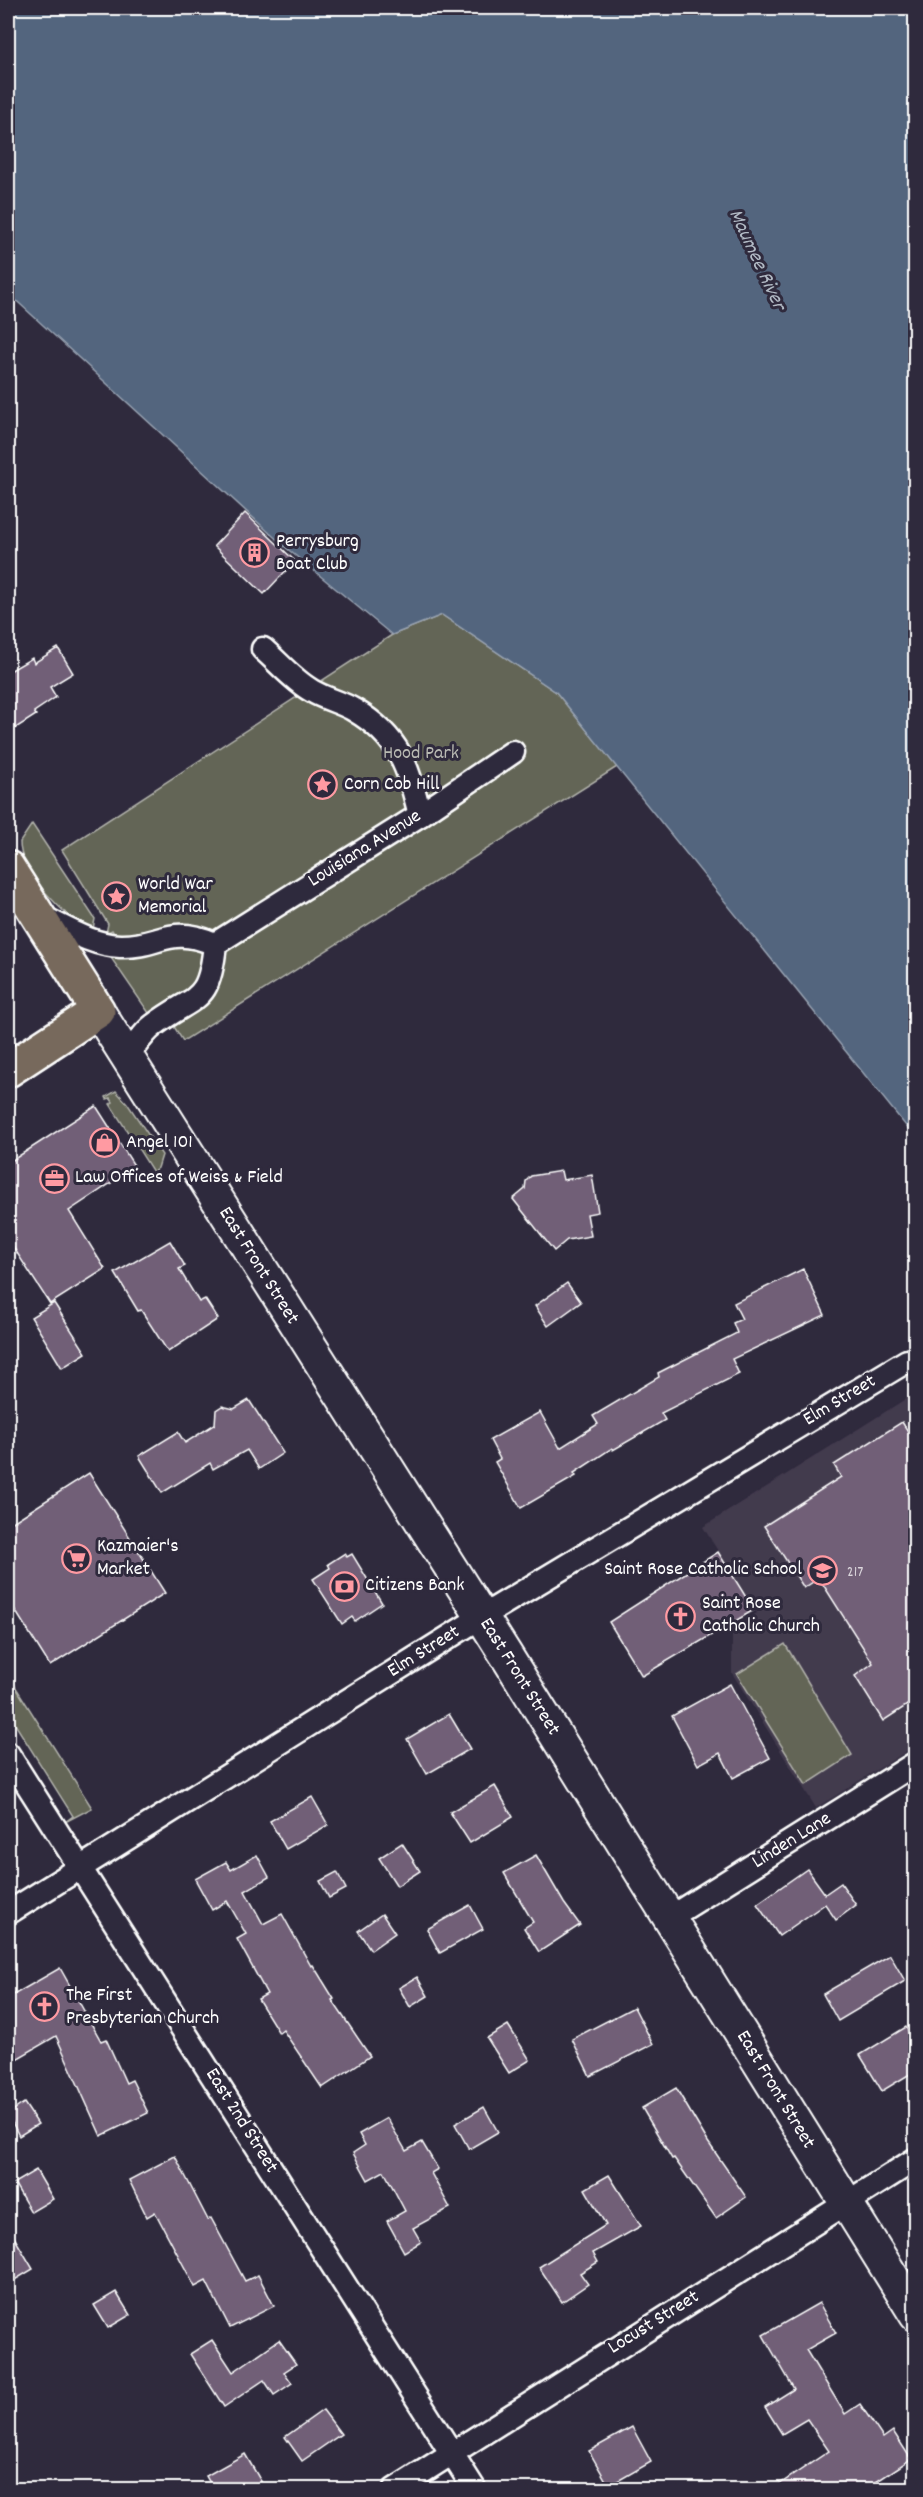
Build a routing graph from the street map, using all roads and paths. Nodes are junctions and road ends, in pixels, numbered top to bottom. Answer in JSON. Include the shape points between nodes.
{"nodes":[{"id":1,"x":263,"y":649,"type":"dead end"},
{"id":2,"x":513,"y":752,"type":"dead end"},
{"id":3,"x":420,"y":815,"type":"junction"},
{"id":4,"x":8,"y":868,"type":"edge"},
{"id":5,"x":38,"y":915,"type":"junction"},
{"id":6,"x":215,"y":944,"type":"junction"},
{"id":7,"x":98,"y":1011,"type":"junction"},
{"id":8,"x":126,"y":1058,"type":"junction"},
{"id":9,"x":8,"y":1070,"type":"edge"},
{"id":10,"x":907,"y":1361,"type":"dead end"},
{"id":11,"x":481,"y":1617,"type":"junction"},
{"id":12,"x":8,"y":1754,"type":"edge"},
{"id":13,"x":915,"y":1763,"type":"edge"},
{"id":14,"x":80,"y":1868,"type":"junction"},
{"id":15,"x":8,"y":1913,"type":"edge"},
{"id":16,"x":669,"y":1918,"type":"junction"},
{"id":17,"x":915,"y":2159,"type":"edge"},
{"id":18,"x":844,"y":2203,"type":"junction"},
{"id":19,"x":915,"y":2315,"type":"edge"},
{"id":20,"x":452,"y":2453,"type":"junction"},
{"id":21,"x":394,"y":2490,"type":"edge"},
{"id":22,"x":475,"y":2490,"type":"edge"}],
"edges":[{"from":1,"to":3,"type":"street","via":[[304,686],[352,709],[386,735],[403,758]]},
{"from":2,"to":3,"type":"street","name":"Louisiana Avenue"},
{"from":3,"to":6,"type":"street","name":"Louisiana Avenue"},
{"from":4,"to":5,"type":"main road"},
{"from":5,"to":6,"type":"street","via":[[107,945],[139,944],[180,935]]},
{"from":5,"to":7,"type":"main road"},
{"from":6,"to":8,"type":"street","via":[[212,972],[198,997],[153,1026]]},
{"from":7,"to":8,"type":"main road","name":"East Front Street"},
{"from":7,"to":9,"type":"main road"},
{"from":8,"to":11,"type":"main road","name":"East Front Street"},
{"from":10,"to":11,"type":"street","name":"Elm Street"},
{"from":11,"to":14,"type":"street","name":"Elm Street"},
{"from":11,"to":16,"type":"main road","name":"East Front Street"},
{"from":12,"to":14,"type":"street","name":"East 2nd Street"},
{"from":13,"to":16,"type":"street","name":"Linden Lane"},
{"from":14,"to":15,"type":"street","name":"Elm Street"},
{"from":14,"to":20,"type":"street","name":"East 2nd Street"},
{"from":16,"to":18,"type":"main road","name":"East Front Street"},
{"from":17,"to":18,"type":"street","name":"Locust Street"},
{"from":18,"to":19,"type":"main road","name":"East Front Street"},
{"from":18,"to":20,"type":"street","name":"Locust Street"},
{"from":20,"to":21,"type":"street","name":"Locust Street"},
{"from":20,"to":22,"type":"street","name":"East 2nd Street"}]}
